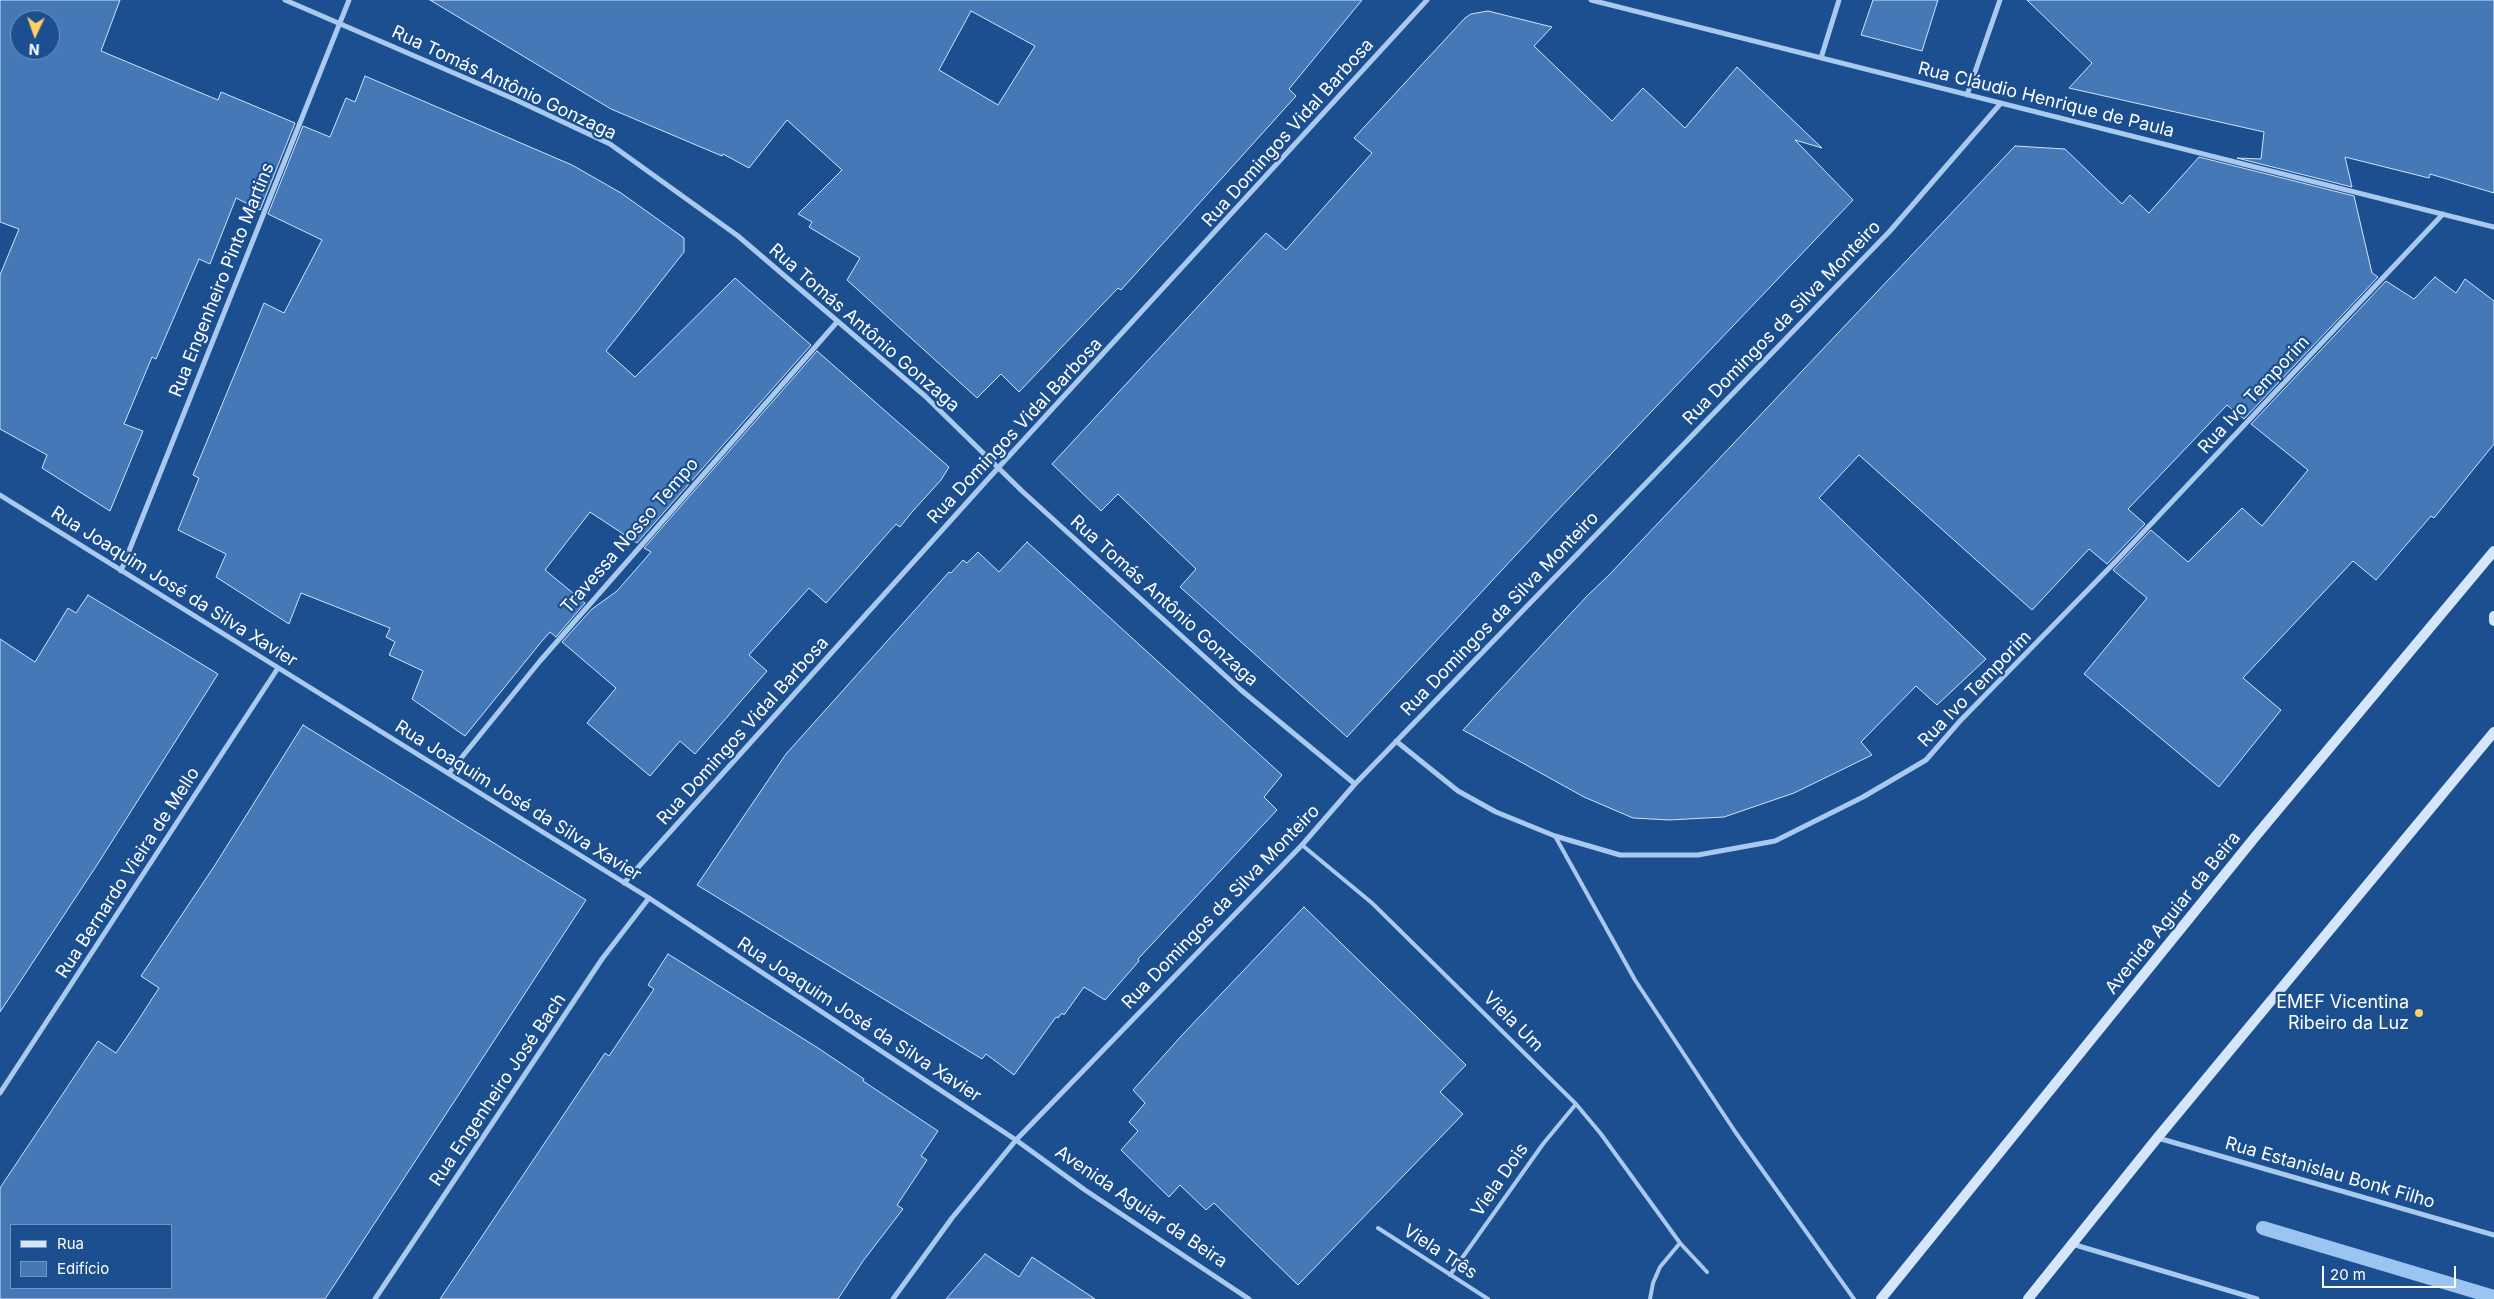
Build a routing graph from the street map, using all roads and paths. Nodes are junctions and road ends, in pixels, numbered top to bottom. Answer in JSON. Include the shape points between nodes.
{"nodes":[{"id":1,"x":284,"y":0,"type":"edge"},
{"id":2,"x":349,"y":0,"type":"edge"},
{"id":3,"x":1427,"y":0,"type":"edge"},
{"id":4,"x":1591,"y":0,"type":"edge"},
{"id":5,"x":1839,"y":0,"type":"edge"},
{"id":6,"x":2000,"y":0,"type":"edge"},
{"id":7,"x":339,"y":23,"type":"junction"},
{"id":8,"x":1821,"y":58,"type":"junction"},
{"id":9,"x":1967,"y":94,"type":"junction"},
{"id":10,"x":2000,"y":103,"type":"junction"},
{"id":11,"x":2443,"y":214,"type":"junction"},
{"id":12,"x":2494,"y":227,"type":"edge"},
{"id":13,"x":837,"y":322,"type":"junction"},
{"id":14,"x":998,"y":468,"type":"junction"},
{"id":15,"x":0,"y":495,"type":"edge"},
{"id":16,"x":2494,"y":551,"type":"edge"},
{"id":17,"x":121,"y":571,"type":"junction"},
{"id":18,"x":2494,"y":616,"type":"edge"},
{"id":19,"x":2494,"y":621,"type":"edge"},
{"id":20,"x":278,"y":668,"type":"junction"},
{"id":21,"x":2494,"y":732,"type":"edge"},
{"id":22,"x":1396,"y":741,"type":"junction"},
{"id":23,"x":449,"y":773,"type":"junction"},
{"id":24,"x":1355,"y":784,"type":"junction"},
{"id":25,"x":1555,"y":836,"type":"junction"},
{"id":26,"x":1302,"y":845,"type":"junction"},
{"id":27,"x":624,"y":883,"type":"junction"},
{"id":28,"x":649,"y":898,"type":"junction"},
{"id":29,"x":0,"y":1093,"type":"edge"},
{"id":30,"x":1576,"y":1104,"type":"junction"},
{"id":31,"x":2158,"y":1137,"type":"junction"},
{"id":32,"x":1016,"y":1140,"type":"junction"},
{"id":33,"x":1378,"y":1228,"type":"dead end"},
{"id":34,"x":2494,"y":1235,"type":"edge"},
{"id":35,"x":1680,"y":1243,"type":"junction"},
{"id":36,"x":2072,"y":1244,"type":"junction"},
{"id":37,"x":1707,"y":1272,"type":"dead end"},
{"id":38,"x":1450,"y":1275,"type":"junction"},
{"id":39,"x":375,"y":1299,"type":"edge"},
{"id":40,"x":893,"y":1299,"type":"edge"},
{"id":41,"x":1249,"y":1299,"type":"edge"},
{"id":42,"x":1488,"y":1299,"type":"edge"},
{"id":43,"x":1650,"y":1299,"type":"edge"},
{"id":44,"x":1854,"y":1299,"type":"edge"},
{"id":45,"x":1881,"y":1299,"type":"edge"},
{"id":46,"x":2028,"y":1299,"type":"edge"},
{"id":47,"x":2257,"y":1299,"type":"edge"}],
"edges":[{"from":1,"to":7,"type":"street","name":"Rua Tomás Antônio Gonzaga"},
{"from":2,"to":7,"type":"street","name":"Rua Engenheiro Pinto Martins"},
{"from":3,"to":14,"type":"street","name":"Rua Domingos Vidal Barbosa"},
{"from":4,"to":8,"type":"street","name":"Rua Cláudio Henrique de Paula"},
{"from":5,"to":8,"type":"street"},
{"from":6,"to":9,"type":"street"},
{"from":7,"to":13,"type":"street","name":"Rua Tomás Antônio Gonzaga","via":[[610,144],[738,236]]},
{"from":7,"to":17,"type":"street","name":"Rua Engenheiro Pinto Martins"},
{"from":8,"to":9,"type":"street","name":"Rua Cláudio Henrique de Paula"},
{"from":9,"to":10,"type":"street","name":"Rua Cláudio Henrique de Paula"},
{"from":10,"to":11,"type":"street","name":"Rua Cláudio Henrique de Paula"},
{"from":10,"to":22,"type":"street","name":"Rua Domingos da Silva Monteiro","via":[[1890,231]]},
{"from":11,"to":12,"type":"street","name":"Rua Cláudio Henrique de Paula"},
{"from":11,"to":25,"type":"street","name":"Rua Ivo Temporim","via":[[1926,760],[1863,797],[1775,840],[1698,855],[1620,855]]},
{"from":13,"to":14,"type":"street","name":"Rua Tomás Antônio Gonzaga","via":[[925,396]]},
{"from":13,"to":23,"type":"street","name":"Travessa Nosso Tempo","via":[[586,609]]},
{"from":14,"to":24,"type":"street","name":"Rua Tomás Antônio Gonzaga","via":[[1241,690]]},
{"from":14,"to":27,"type":"street","name":"Rua Domingos Vidal Barbosa"},
{"from":15,"to":17,"type":"street","name":"Rua Joaquim José da Silva Xavier"},
{"from":16,"to":45,"type":"main road","name":"Avenida Aguiar da Beira","via":[[2255,837]]},
{"from":17,"to":20,"type":"street","name":"Rua Joaquim José da Silva Xavier"},
{"from":18,"to":19,"type":"main road"},
{"from":20,"to":23,"type":"street","name":"Rua Joaquim José da Silva Xavier"},
{"from":20,"to":29,"type":"street","name":"Rua Bernardo Vieira de Mello"},
{"from":21,"to":31,"type":"main road"},
{"from":22,"to":24,"type":"street","name":"Rua Domingos da Silva Monteiro"},
{"from":22,"to":25,"type":"street","name":"Rua Ivo Temporim","via":[[1458,791],[1496,812]]},
{"from":23,"to":27,"type":"street","name":"Rua Joaquim José da Silva Xavier"},
{"from":24,"to":26,"type":"street","name":"Rua Domingos da Silva Monteiro"},
{"from":25,"to":44,"type":"lane","via":[[1635,980],[1736,1133]]},
{"from":26,"to":30,"type":"lane","name":"Viela Um","via":[[1372,903]]},
{"from":26,"to":32,"type":"street","name":"Rua Domingos da Silva Monteiro"},
{"from":27,"to":28,"type":"street","name":"Rua Joaquim José da Silva Xavier"},
{"from":28,"to":32,"type":"street","name":"Rua Joaquim José da Silva Xavier"},
{"from":28,"to":39,"type":"street","name":"Rua Engenheiro José Bach","via":[[602,959]]},
{"from":30,"to":35,"type":"lane","name":"Viela Um","via":[[1602,1134]]},
{"from":30,"to":38,"type":"lane","name":"Viela Dois","via":[[1543,1144]]},
{"from":31,"to":34,"type":"street","name":"Rua Estanislau Bonk Filho"},
{"from":31,"to":36,"type":"main road"},
{"from":32,"to":40,"type":"street","name":"Rua Domingos da Silva Monteiro","via":[[952,1218]]},
{"from":32,"to":41,"type":"street","name":"Avenida Aguiar da Beira"},
{"from":33,"to":38,"type":"lane","name":"Viela Três"},
{"from":35,"to":37,"type":"lane","name":"Viela Um"},
{"from":35,"to":43,"type":"lane","via":[[1660,1267]]},
{"from":36,"to":46,"type":"main road"},
{"from":36,"to":47,"type":"street"},
{"from":38,"to":42,"type":"lane","name":"Viela Três"}]}
